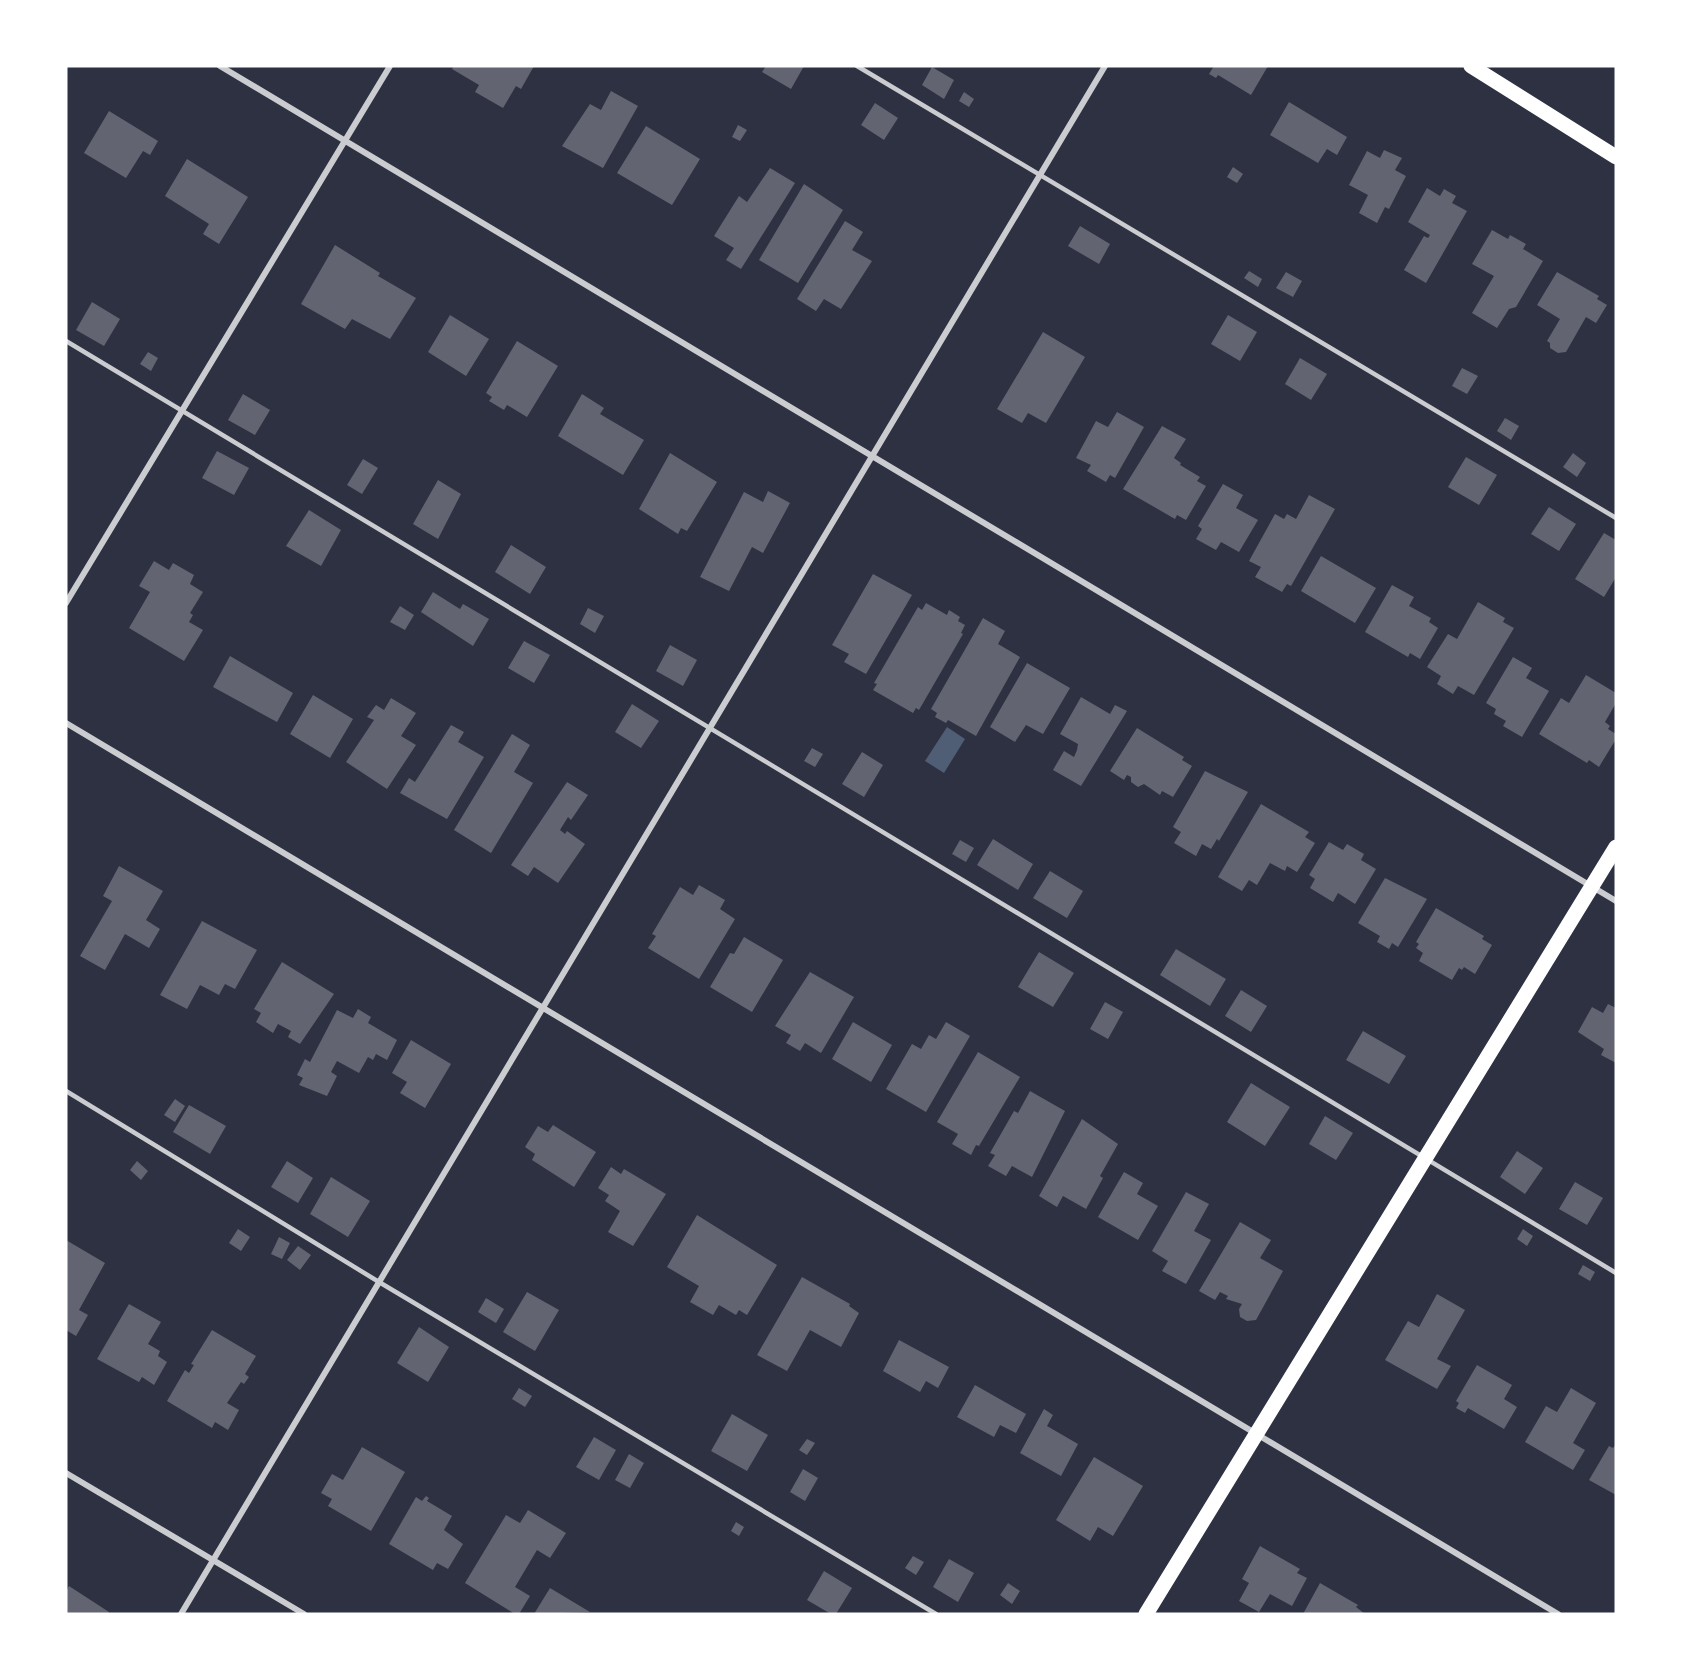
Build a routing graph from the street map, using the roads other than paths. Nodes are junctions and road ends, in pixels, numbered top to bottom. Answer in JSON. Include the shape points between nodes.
{"nodes":[{"id":1,"x":220,"y":66,"type":"edge"},
{"id":2,"x":390,"y":66,"type":"edge"},
{"id":3,"x":857,"y":66,"type":"edge"},
{"id":4,"x":1106,"y":66,"type":"edge"},
{"id":5,"x":1471,"y":66,"type":"edge"},
{"id":6,"x":345,"y":140,"type":"junction"},
{"id":7,"x":1616,"y":157,"type":"edge"},
{"id":8,"x":1041,"y":174,"type":"junction"},
{"id":9,"x":66,"y":341,"type":"edge"},
{"id":10,"x":182,"y":410,"type":"junction"},
{"id":11,"x":873,"y":456,"type":"junction"},
{"id":12,"x":1616,"y":518,"type":"edge"},
{"id":13,"x":66,"y":603,"type":"edge"},
{"id":14,"x":66,"y":723,"type":"edge"},
{"id":15,"x":710,"y":729,"type":"junction"},
{"id":16,"x":1616,"y":847,"type":"edge"},
{"id":17,"x":1591,"y":886,"type":"junction"},
{"id":18,"x":1616,"y":901,"type":"edge"},
{"id":19,"x":543,"y":1007,"type":"junction"},
{"id":20,"x":66,"y":1091,"type":"edge"},
{"id":21,"x":1424,"y":1159,"type":"junction"},
{"id":22,"x":1616,"y":1273,"type":"edge"},
{"id":23,"x":379,"y":1282,"type":"junction"},
{"id":24,"x":1257,"y":1435,"type":"junction"},
{"id":25,"x":66,"y":1473,"type":"edge"},
{"id":26,"x":213,"y":1560,"type":"junction"},
{"id":27,"x":181,"y":1614,"type":"edge"},
{"id":28,"x":304,"y":1614,"type":"edge"},
{"id":29,"x":936,"y":1614,"type":"edge"},
{"id":30,"x":1146,"y":1614,"type":"edge"},
{"id":31,"x":1558,"y":1614,"type":"edge"}],
"edges":[{"from":1,"to":6,"type":"street"},
{"from":2,"to":6,"type":"street"},
{"from":3,"to":8,"type":"lane"},
{"from":4,"to":8,"type":"street"},
{"from":5,"to":7,"type":"main road"},
{"from":6,"to":10,"type":"street"},
{"from":6,"to":11,"type":"street"},
{"from":8,"to":11,"type":"street"},
{"from":8,"to":12,"type":"lane"},
{"from":9,"to":10,"type":"lane"},
{"from":10,"to":13,"type":"street"},
{"from":10,"to":15,"type":"lane"},
{"from":11,"to":15,"type":"street"},
{"from":11,"to":17,"type":"street"},
{"from":14,"to":19,"type":"street"},
{"from":15,"to":19,"type":"street"},
{"from":15,"to":21,"type":"lane"},
{"from":16,"to":17,"type":"main road"},
{"from":17,"to":18,"type":"street"},
{"from":17,"to":21,"type":"main road"},
{"from":19,"to":23,"type":"street"},
{"from":19,"to":24,"type":"street"},
{"from":20,"to":23,"type":"lane"},
{"from":21,"to":22,"type":"lane"},
{"from":21,"to":24,"type":"main road"},
{"from":23,"to":26,"type":"street"},
{"from":23,"to":29,"type":"lane"},
{"from":24,"to":30,"type":"main road"},
{"from":24,"to":31,"type":"street"},
{"from":25,"to":26,"type":"street"},
{"from":26,"to":27,"type":"street"},
{"from":26,"to":28,"type":"street"}]}
